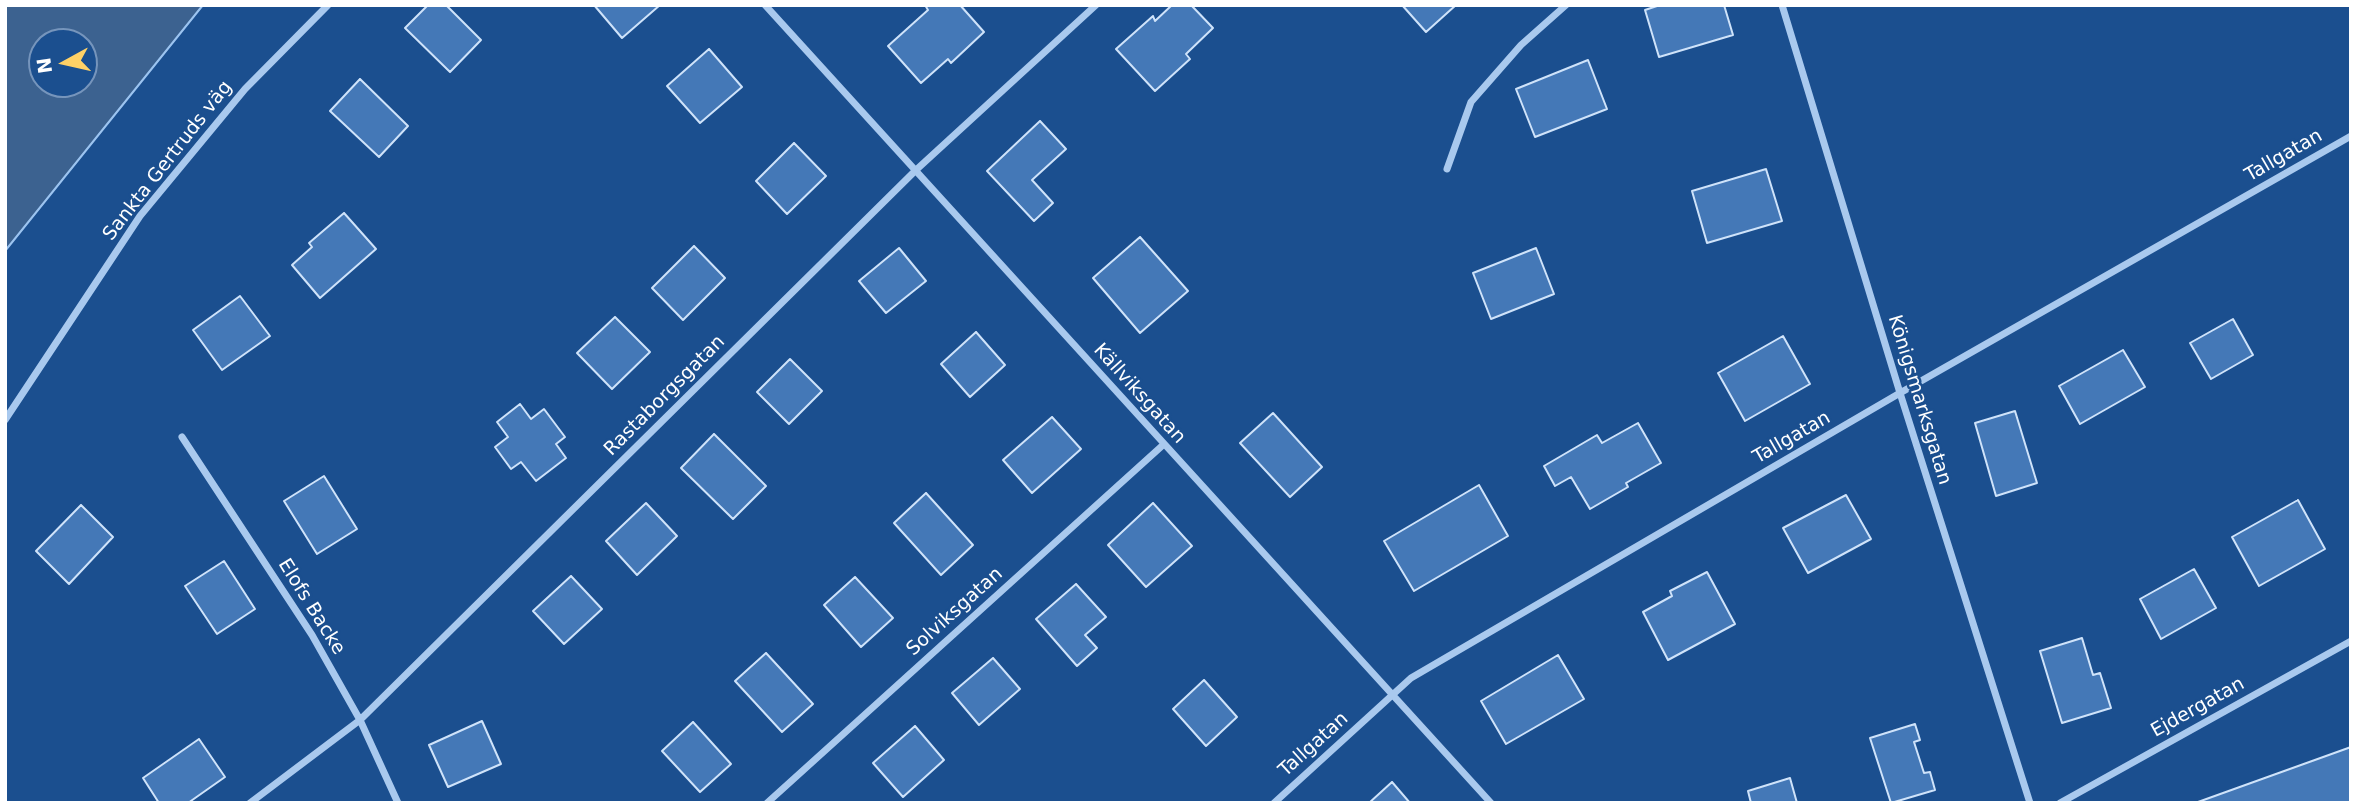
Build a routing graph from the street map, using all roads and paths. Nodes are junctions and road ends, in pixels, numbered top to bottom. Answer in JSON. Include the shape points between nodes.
{"nodes":[{"id":1,"x":328,"y":5,"type":"edge"},
{"id":2,"x":765,"y":5,"type":"edge"},
{"id":3,"x":1096,"y":5,"type":"edge"},
{"id":4,"x":1566,"y":5,"type":"edge"},
{"id":5,"x":1782,"y":5,"type":"edge"},
{"id":6,"x":2351,"y":136,"type":"edge"},
{"id":7,"x":1447,"y":169,"type":"dead end"},
{"id":8,"x":916,"y":170,"type":"junction"},
{"id":9,"x":1900,"y":393,"type":"junction"},
{"id":10,"x":5,"y":421,"type":"edge"},
{"id":11,"x":182,"y":437,"type":"dead end"},
{"id":12,"x":1163,"y":445,"type":"junction"},
{"id":13,"x":2351,"y":641,"type":"edge"},
{"id":14,"x":1394,"y":694,"type":"junction"},
{"id":15,"x":360,"y":720,"type":"junction"},
{"id":16,"x":250,"y":803,"type":"edge"},
{"id":17,"x":398,"y":803,"type":"edge"},
{"id":18,"x":768,"y":803,"type":"edge"},
{"id":19,"x":1274,"y":803,"type":"edge"},
{"id":20,"x":1491,"y":803,"type":"edge"},
{"id":21,"x":2030,"y":803,"type":"edge"},
{"id":22,"x":2060,"y":803,"type":"edge"}],
"edges":[{"from":1,"to":10,"type":"street","name":"Sankta Gertruds väg","via":[[245,89],[140,216]]},
{"from":2,"to":8,"type":"street","name":"Källviksgatan"},
{"from":3,"to":8,"type":"street","name":"Rastaborgsgatan"},
{"from":4,"to":7,"type":"street","via":[[1521,45],[1471,102]]},
{"from":5,"to":9,"type":"street","name":"Königsmarksgatan"},
{"from":6,"to":9,"type":"street","name":"Tallgatan"},
{"from":8,"to":12,"type":"street","name":"Källviksgatan"},
{"from":8,"to":15,"type":"street","name":"Rastaborgsgatan"},
{"from":9,"to":14,"type":"street","name":"Tallgatan","via":[[1411,678]]},
{"from":9,"to":21,"type":"street","name":"Königsmarksgatan"},
{"from":11,"to":15,"type":"street","name":"Elofs Backe","via":[[312,635]]},
{"from":12,"to":14,"type":"street","name":"Källviksgatan"},
{"from":12,"to":18,"type":"street","name":"Solviksgatan"},
{"from":13,"to":22,"type":"street","name":"Ejdergatan"},
{"from":14,"to":19,"type":"street","name":"Tallgatan"},
{"from":14,"to":20,"type":"street","name":"Källviksgatan"},
{"from":15,"to":16,"type":"street","name":"Rastaborgsgatan"},
{"from":15,"to":17,"type":"street","name":"Elofs Backe"}]}
